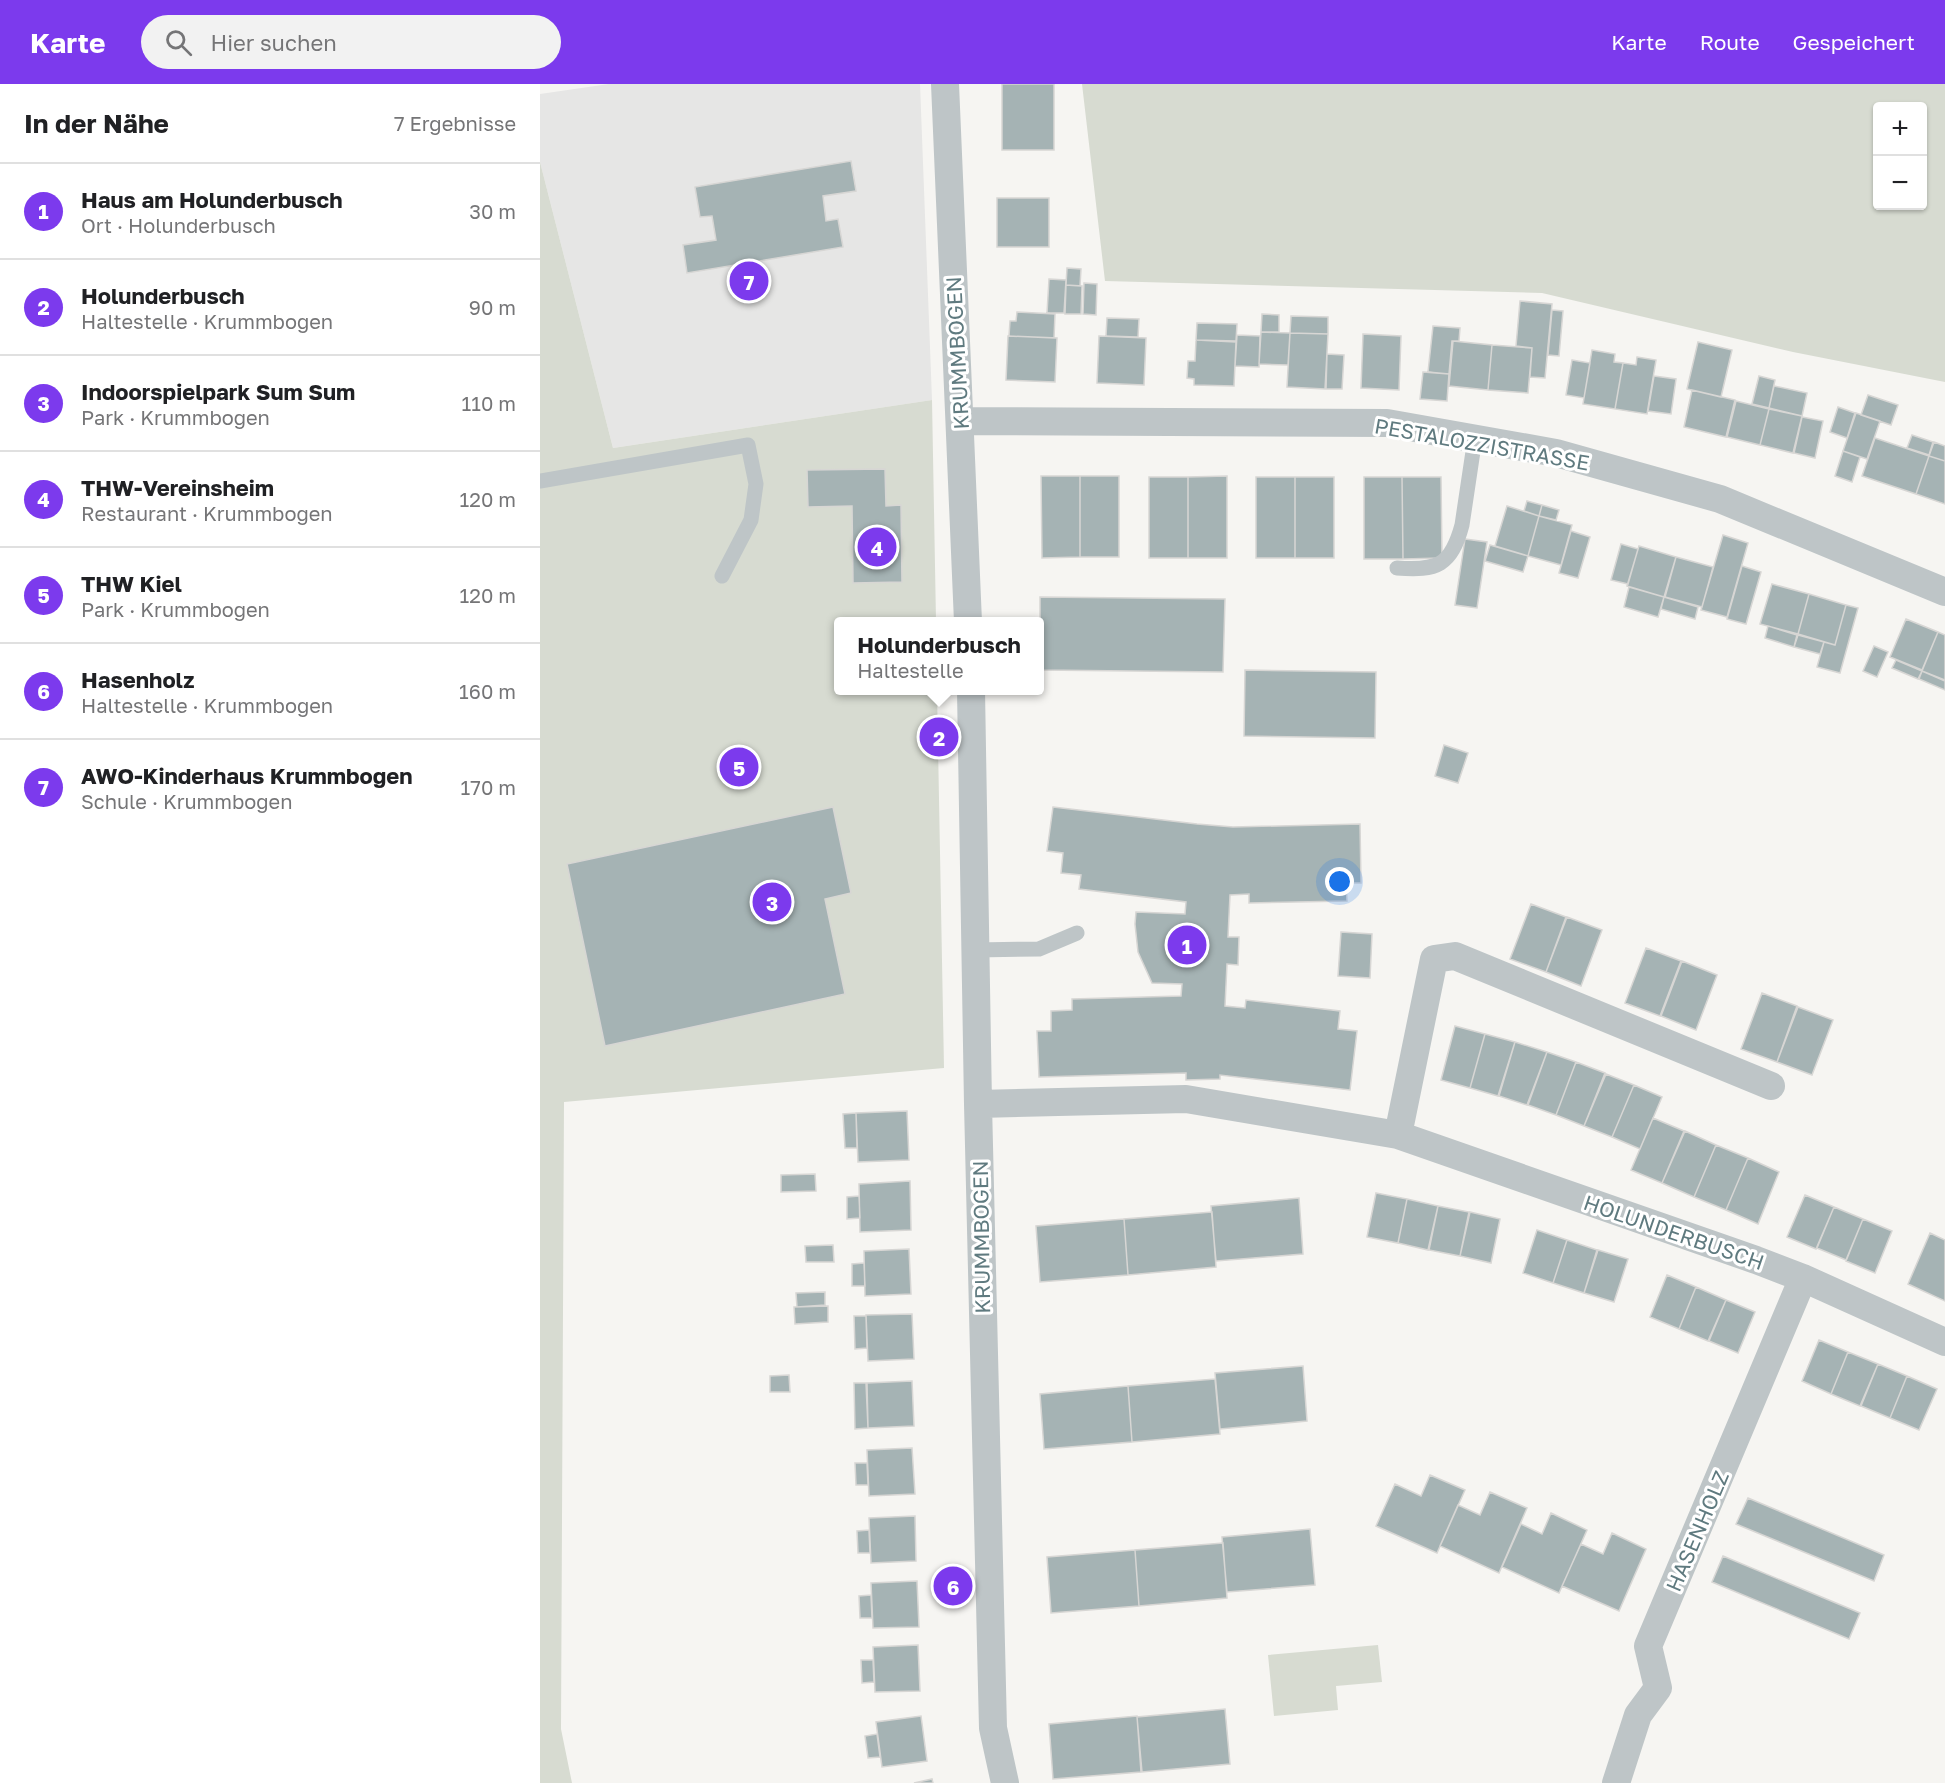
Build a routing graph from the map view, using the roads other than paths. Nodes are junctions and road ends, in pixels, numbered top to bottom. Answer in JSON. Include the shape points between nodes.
{"nodes":[{"id":1,"x":945,"y":84,"type":"edge"},
{"id":2,"x":960,"y":421,"type":"junction"},
{"id":3,"x":1475,"y":438,"type":"junction"},
{"id":4,"x":540,"y":481,"type":"edge"},
{"id":5,"x":1397,"y":568,"type":"dead end"},
{"id":6,"x":722,"y":576,"type":"dead end"},
{"id":7,"x":1945,"y":592,"type":"edge"},
{"id":8,"x":968,"y":617,"type":"edge"},
{"id":9,"x":971,"y":695,"type":"edge"},
{"id":10,"x":1077,"y":933,"type":"dead end"},
{"id":11,"x":975,"y":950,"type":"junction"},
{"id":12,"x":1771,"y":1086,"type":"dead end"},
{"id":13,"x":978,"y":1104,"type":"junction"},
{"id":14,"x":1398,"y":1135,"type":"junction"},
{"id":15,"x":1803,"y":1278,"type":"junction"},
{"id":16,"x":1945,"y":1342,"type":"edge"},
{"id":17,"x":1005,"y":1783,"type":"edge"},
{"id":18,"x":1616,"y":1783,"type":"edge"}],
"edges":[{"from":1,"to":2,"type":"street","name":"KRUMMBOGEN"},
{"from":2,"to":3,"type":"street","name":"PESTALOZZISTRASSE","via":[[1387,423]]},
{"from":2,"to":8,"type":"street","name":"KRUMMBOGEN"},
{"from":3,"to":5,"type":"lane","via":[[1462,525],[1452,552],[1432,568]]},
{"from":3,"to":7,"type":"street","name":"PESTALOZZISTRASSE","via":[[1556,453],[1720,499]]},
{"from":4,"to":6,"type":"lane","via":[[748,446],[756,484],[751,520]]},
{"from":9,"to":11,"type":"street","name":"KRUMMBOGEN"},
{"from":10,"to":11,"type":"lane","via":[[1039,949]]},
{"from":11,"to":13,"type":"street","name":"KRUMMBOGEN"},
{"from":12,"to":14,"type":"street","via":[[1455,956],[1434,959]]},
{"from":13,"to":14,"type":"street","name":"HOLUNDERBUSCH","via":[[1186,1099]]},
{"from":13,"to":17,"type":"street","name":"KRUMMBOGEN","via":[[993,1728]]},
{"from":14,"to":15,"type":"street","name":"HOLUNDERBUSCH"},
{"from":15,"to":16,"type":"street","name":"HOLUNDERBUSCH"},
{"from":15,"to":18,"type":"street","name":"HASENHOLZ","via":[[1648,1646],[1659,1688],[1638,1715]]}]}
